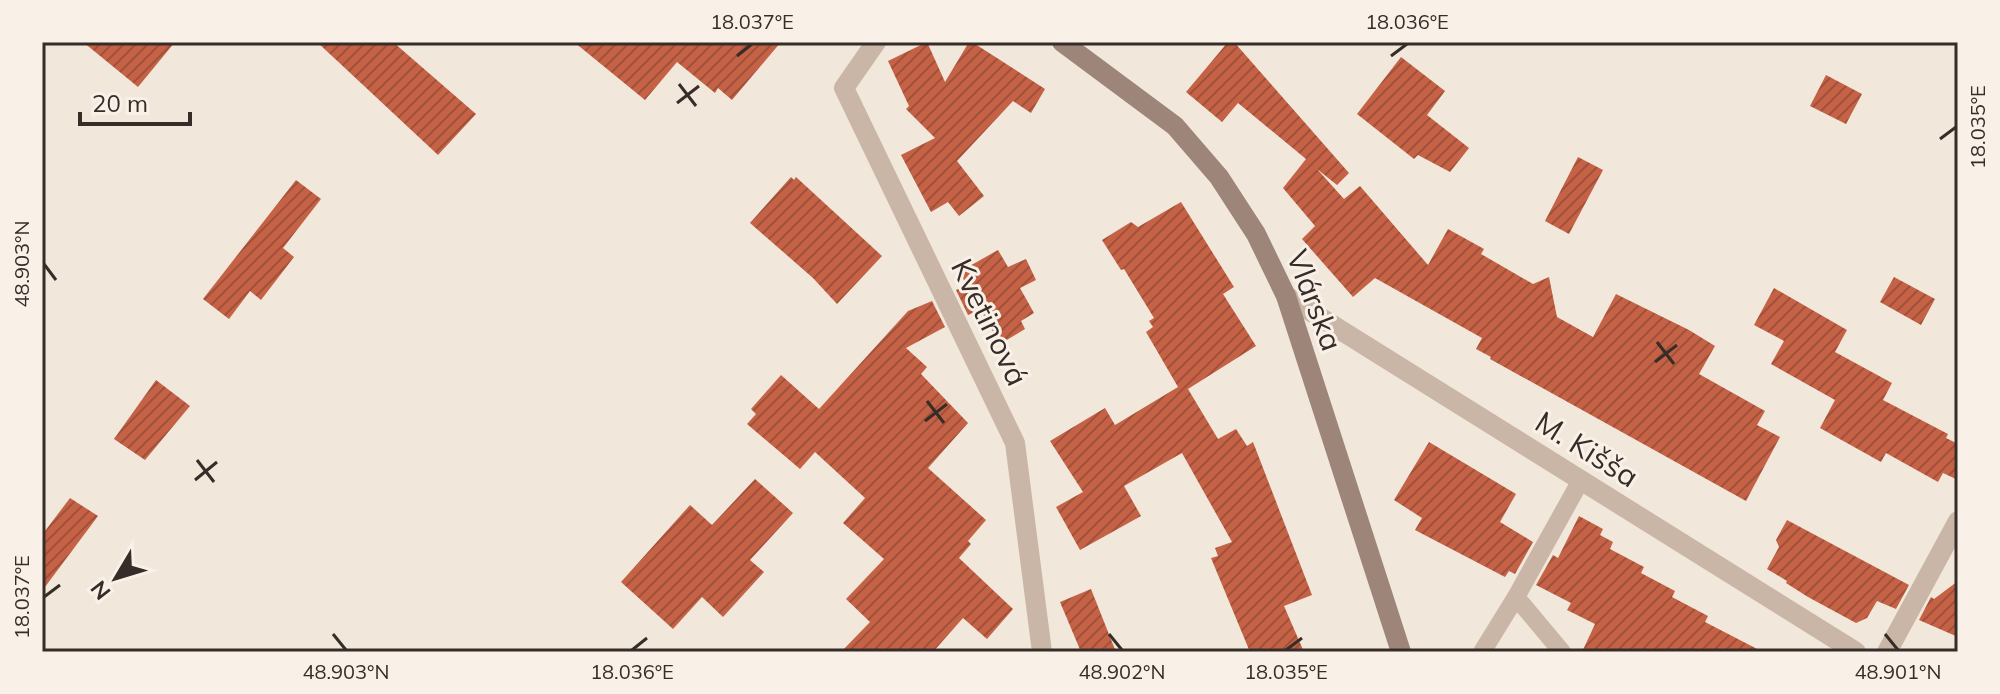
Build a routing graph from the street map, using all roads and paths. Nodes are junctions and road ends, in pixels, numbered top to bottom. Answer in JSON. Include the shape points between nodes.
{"nodes":[{"id":1,"x":876,"y":42,"type":"edge"},
{"id":2,"x":1062,"y":42,"type":"edge"},
{"id":3,"x":1286,"y":296,"type":"junction"},
{"id":4,"x":1581,"y":480,"type":"junction"},
{"id":5,"x":1958,"y":521,"type":"edge"},
{"id":6,"x":1516,"y":597,"type":"junction"},
{"id":7,"x":1042,"y":652,"type":"edge"},
{"id":8,"x":1401,"y":652,"type":"edge"},
{"id":9,"x":1482,"y":652,"type":"edge"},
{"id":10,"x":1562,"y":652,"type":"edge"},
{"id":11,"x":1856,"y":652,"type":"edge"},
{"id":12,"x":1887,"y":652,"type":"edge"}],
"edges":[{"from":1,"to":7,"type":"street","name":"Kvetinová","via":[[844,88],[1015,443]]},
{"from":2,"to":3,"type":"main road","name":"Vlárska","via":[[1175,126],[1219,177],[1256,234]]},
{"from":3,"to":4,"type":"street","name":"M. Kišša"},
{"from":3,"to":8,"type":"main road","name":"Vlárska"},
{"from":4,"to":6,"type":"lane"},
{"from":4,"to":11,"type":"street","name":"M. Kišša"},
{"from":5,"to":12,"type":"street"},
{"from":6,"to":9,"type":"lane"},
{"from":6,"to":10,"type":"lane"}]}
